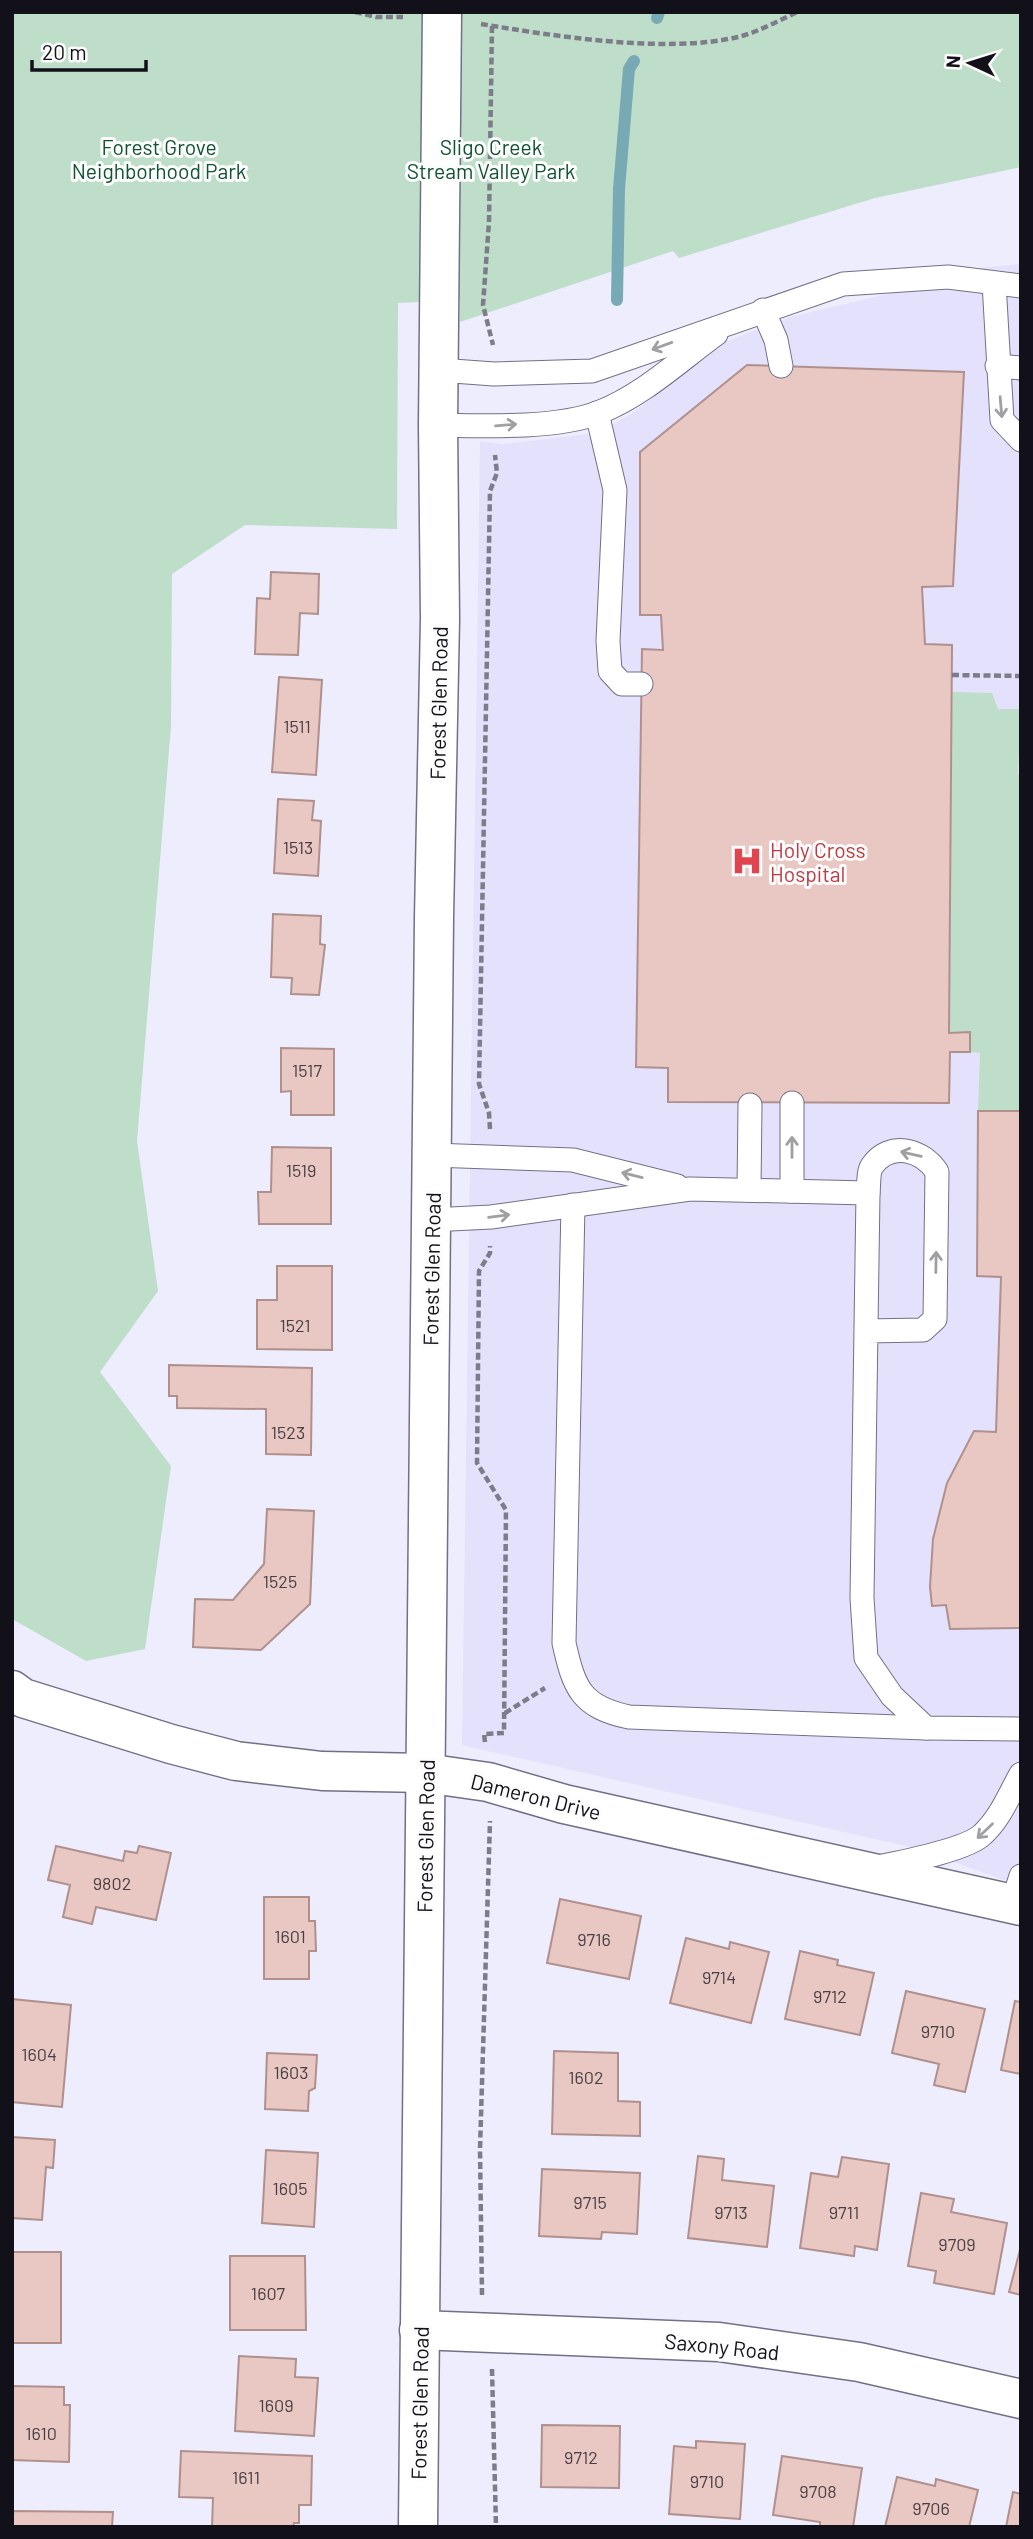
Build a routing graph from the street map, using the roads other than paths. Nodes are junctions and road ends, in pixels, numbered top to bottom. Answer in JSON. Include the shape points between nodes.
{"nodes":[{"id":1,"x":442,"y":17,"type":"edge"},
{"id":2,"x":993,"y":283,"type":"junction"},
{"id":3,"x":1021,"y":286,"type":"edge"},
{"id":4,"x":762,"y":310,"type":"junction"},
{"id":5,"x":727,"y":326,"type":"junction"},
{"id":6,"x":781,"y":366,"type":"dead end"},
{"id":7,"x":997,"y":366,"type":"junction"},
{"id":8,"x":1021,"y":368,"type":"edge"},
{"id":9,"x":439,"y":370,"type":"junction"},
{"id":10,"x":597,"y":414,"type":"junction"},
{"id":11,"x":438,"y":425,"type":"junction"},
{"id":12,"x":1021,"y":440,"type":"edge"},
{"id":13,"x":640,"y":684,"type":"dead end"},
{"id":14,"x":792,"y":1103,"type":"dead end"},
{"id":15,"x":750,"y":1104,"type":"dead end"},
{"id":16,"x":432,"y":1155,"type":"junction"},
{"id":17,"x":690,"y":1189,"type":"junction"},
{"id":18,"x":749,"y":1190,"type":"junction"},
{"id":19,"x":792,"y":1191,"type":"junction"},
{"id":20,"x":868,"y":1194,"type":"junction"},
{"id":21,"x":573,"y":1205,"type":"junction"},
{"id":22,"x":431,"y":1220,"type":"junction"},
{"id":23,"x":866,"y":1331,"type":"junction"},
{"id":24,"x":16,"y":1703,"type":"edge"},
{"id":25,"x":926,"y":1728,"type":"junction"},
{"id":26,"x":1021,"y":1729,"type":"edge"},
{"id":27,"x":425,"y":1773,"type":"junction"},
{"id":28,"x":1021,"y":1774,"type":"edge"},
{"id":29,"x":860,"y":1871,"type":"junction"},
{"id":30,"x":1018,"y":1896,"type":"edge"},
{"id":31,"x":419,"y":2330,"type":"junction"},
{"id":32,"x":1021,"y":2399,"type":"edge"},
{"id":33,"x":418,"y":2527,"type":"edge"}],
"edges":[{"from":1,"to":9,"type":"street","name":"Forest Glen Road"},
{"from":2,"to":3,"type":"lane"},
{"from":2,"to":4,"type":"lane","via":[[948,277],[878,280],[832,287]]},
{"from":2,"to":7,"type":"lane"},
{"from":4,"to":5,"type":"lane"},
{"from":4,"to":6,"type":"lane","via":[[776,340]]},
{"from":5,"to":9,"type":"lane","one_way":true,"via":[[592,371],[494,374]]},
{"from":5,"to":10,"type":"lane","via":[[628,399]]},
{"from":7,"to":8,"type":"lane"},
{"from":7,"to":12,"type":"lane","one_way":true,"via":[[1002,419]]},
{"from":9,"to":11,"type":"street","name":"Forest Glen Road"},
{"from":11,"to":10,"type":"lane","one_way":true,"via":[[491,426]]},
{"from":10,"to":13,"type":"lane","via":[[615,491],[610,671],[622,684]]},
{"from":11,"to":16,"type":"street","name":"Forest Glen Road","via":[[440,619]]},
{"from":19,"to":14,"type":"lane","one_way":true},
{"from":15,"to":18,"type":"lane"},
{"from":17,"to":16,"type":"lane","one_way":true,"via":[[573,1160]]},
{"from":16,"to":22,"type":"street","name":"Forest Glen Road"},
{"from":17,"to":18,"type":"lane"},
{"from":17,"to":21,"type":"lane"},
{"from":18,"to":19,"type":"lane"},
{"from":19,"to":20,"type":"lane"},
{"from":20,"to":23,"type":"lane"},
{"from":23,"to":20,"type":"lane","one_way":true,"via":[[923,1330],[935,1319],[937,1172],[929,1159],[908,1150],[886,1152],[871,1167]]},
{"from":22,"to":21,"type":"lane","one_way":true},
{"from":21,"to":25,"type":"lane","via":[[564,1643],[570,1672],[582,1696],[604,1711],[629,1717]]},
{"from":22,"to":27,"type":"street","name":"Forest Glen Road"},
{"from":23,"to":25,"type":"lane","via":[[862,1623],[866,1658],[892,1696]]},
{"from":24,"to":27,"type":"street","name":"Dameron Drive","via":[[236,1761],[322,1771]]},
{"from":25,"to":26,"type":"lane"},
{"from":27,"to":29,"type":"street","name":"Dameron Drive","via":[[488,1782],[564,1804]]},
{"from":27,"to":31,"type":"street","name":"Forest Glen Road"},
{"from":28,"to":29,"type":"lane","one_way":true,"via":[[1000,1815],[981,1837],[937,1853]]},
{"from":29,"to":30,"type":"street","name":"Dameron Drive"},
{"from":31,"to":32,"type":"street","name":"Saxony Road","via":[[719,2342],[859,2362]]},
{"from":31,"to":33,"type":"street","name":"Forest Glen Road"}]}
